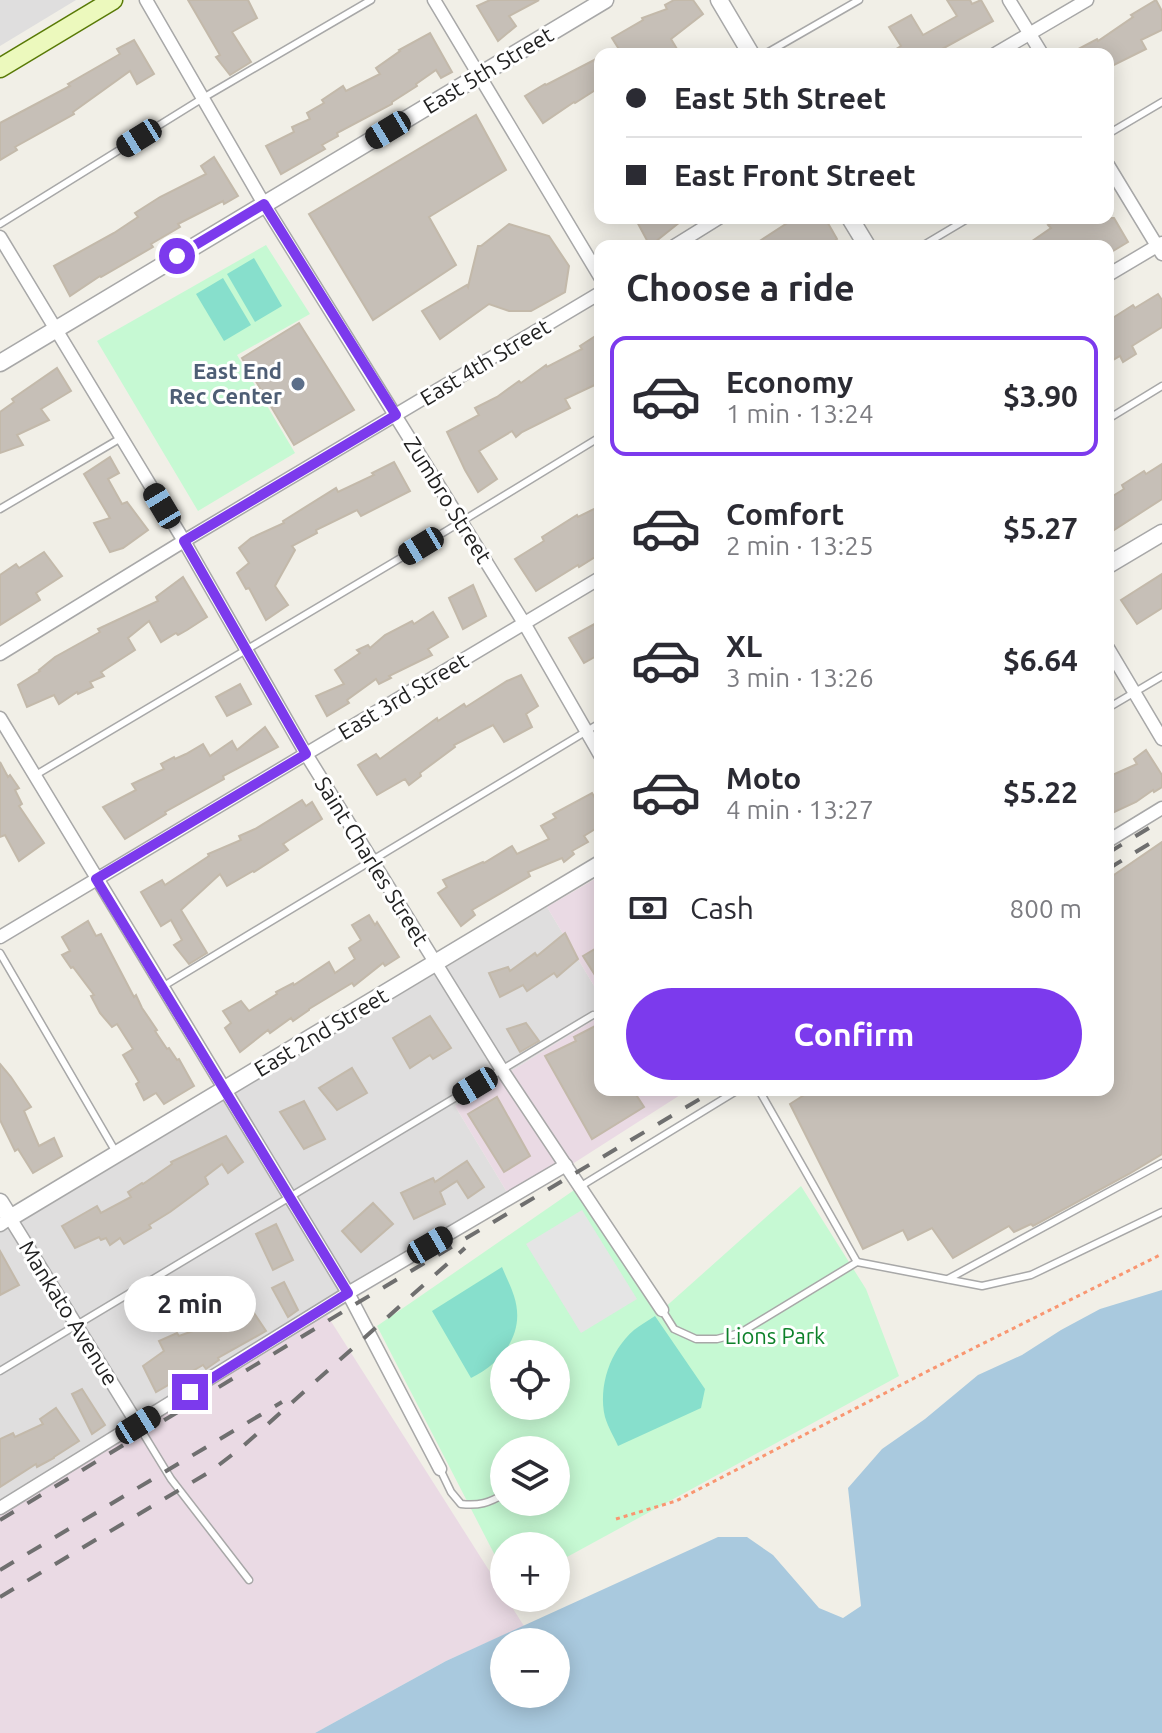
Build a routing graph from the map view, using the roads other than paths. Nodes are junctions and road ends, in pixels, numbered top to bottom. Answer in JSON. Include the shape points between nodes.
{"nodes":[{"id":1,"x":113,"y":0,"type":"edge"},
{"id":2,"x":146,"y":0,"type":"edge"},
{"id":3,"x":371,"y":0,"type":"edge"},
{"id":4,"x":434,"y":0,"type":"edge"},
{"id":5,"x":605,"y":0,"type":"edge"},
{"id":6,"x":719,"y":0,"type":"edge"},
{"id":7,"x":859,"y":0,"type":"edge"},
{"id":8,"x":1009,"y":0,"type":"edge"},
{"id":9,"x":1087,"y":0,"type":"edge"},
{"id":10,"x":1029,"y":33,"type":"junction"},
{"id":11,"x":747,"y":48,"type":"edge"},
{"id":12,"x":775,"y":48,"type":"edge"},
{"id":13,"x":1005,"y":48,"type":"edge"},
{"id":14,"x":1038,"y":48,"type":"edge"},
{"id":15,"x":0,"y":68,"type":"edge"},
{"id":16,"x":478,"y":76,"type":"junction"},
{"id":17,"x":203,"y":98,"type":"junction"},
{"id":18,"x":1162,"y":102,"type":"edge"},
{"id":19,"x":1114,"y":130,"type":"edge"},
{"id":20,"x":1114,"y":175,"type":"edge"},
{"id":21,"x":264,"y":204,"type":"junction"},
{"id":22,"x":0,"y":224,"type":"edge"},
{"id":23,"x":709,"y":224,"type":"edge"},
{"id":24,"x":959,"y":224,"type":"edge"},
{"id":25,"x":0,"y":237,"type":"edge"},
{"id":26,"x":684,"y":240,"type":"edge"},
{"id":27,"x":932,"y":240,"type":"edge"},
{"id":28,"x":1160,"y":248,"type":"edge"},
{"id":29,"x":594,"y":267,"type":"edge"},
{"id":30,"x":1114,"y":272,"type":"edge"},
{"id":31,"x":594,"y":297,"type":"edge"},
{"id":32,"x":55,"y":329,"type":"junction"},
{"id":33,"x":0,"y":363,"type":"edge"},
{"id":34,"x":1162,"y":386,"type":"edge"},
{"id":35,"x":396,"y":415,"type":"junction"},
{"id":36,"x":1114,"y":415,"type":"edge"},
{"id":37,"x":121,"y":438,"type":"junction"},
{"id":38,"x":594,"y":441,"type":"edge"},
{"id":39,"x":0,"y":509,"type":"edge"},
{"id":40,"x":462,"y":522,"type":"junction"},
{"id":41,"x":1162,"y":533,"type":"edge"},
{"id":42,"x":184,"y":541,"type":"junction"},
{"id":43,"x":1114,"y":561,"type":"edge"},
{"id":44,"x":594,"y":582,"type":"edge"},
{"id":45,"x":524,"y":623,"type":"junction"},
{"id":46,"x":246,"y":649,"type":"junction"},
{"id":47,"x":0,"y":654,"type":"edge"},
{"id":48,"x":1114,"y":658,"type":"edge"},
{"id":49,"x":1162,"y":676,"type":"edge"},
{"id":50,"x":1134,"y":693,"type":"junction"},
{"id":51,"x":1114,"y":705,"type":"edge"},
{"id":52,"x":0,"y":718,"type":"edge"},
{"id":53,"x":594,"y":726,"type":"edge"},
{"id":54,"x":586,"y":731,"type":"junction"},
{"id":55,"x":1162,"y":739,"type":"edge"},
{"id":56,"x":594,"y":745,"type":"edge"},
{"id":57,"x":306,"y":754,"type":"junction"},
{"id":58,"x":34,"y":776,"type":"junction"},
{"id":59,"x":1162,"y":808,"type":"edge"},
{"id":60,"x":1114,"y":837,"type":"edge"},
{"id":61,"x":372,"y":861,"type":"junction"},
{"id":62,"x":594,"y":868,"type":"edge"},
{"id":63,"x":96,"y":879,"type":"junction"},
{"id":64,"x":0,"y":937,"type":"edge"},
{"id":65,"x":0,"y":953,"type":"edge"},
{"id":66,"x":435,"y":963,"type":"junction"},
{"id":67,"x":162,"y":987,"type":"junction"},
{"id":68,"x":593,"y":1015,"type":"dead end"},
{"id":69,"x":502,"y":1070,"type":"junction"},
{"id":70,"x":225,"y":1090,"type":"junction"},
{"id":71,"x":728,"y":1096,"type":"edge"},
{"id":72,"x":762,"y":1096,"type":"edge"},
{"id":73,"x":118,"y":1154,"type":"junction"},
{"id":74,"x":1162,"y":1163,"type":"edge"},
{"id":75,"x":566,"y":1165,"type":"junction"},
{"id":76,"x":580,"y":1186,"type":"junction"},
{"id":77,"x":289,"y":1197,"type":"junction"},
{"id":78,"x":0,"y":1202,"type":"edge"},
{"id":79,"x":1162,"y":1212,"type":"edge"},
{"id":80,"x":5,"y":1222,"type":"edge"},
{"id":81,"x":857,"y":1262,"type":"junction"},
{"id":82,"x":948,"y":1279,"type":"junction"},
{"id":83,"x":348,"y":1293,"type":"junction"},
{"id":84,"x":662,"y":1310,"type":"joint"},
{"id":85,"x":76,"y":1325,"type":"junction"},
{"id":86,"x":0,"y":1371,"type":"edge"},
{"id":87,"x":138,"y":1425,"type":"junction"},
{"id":88,"x":440,"y":1469,"type":"joint"},
{"id":89,"x":490,"y":1502,"type":"edge"},
{"id":90,"x":0,"y":1508,"type":"edge"},
{"id":91,"x":249,"y":1580,"type":"dead end"}],
"edges":[{"from":1,"to":15,"type":"main road"},
{"from":2,"to":17,"type":"street","name":"Zumbro Street"},
{"from":3,"to":17,"type":"lane"},
{"from":4,"to":16,"type":"street"},
{"from":5,"to":16,"type":"street","name":"East 5th Street"},
{"from":6,"to":11,"type":"street"},
{"from":7,"to":12,"type":"lane"},
{"from":8,"to":10,"type":"street"},
{"from":9,"to":10,"type":"street"},
{"from":10,"to":13,"type":"street"},
{"from":10,"to":14,"type":"street"},
{"from":16,"to":21,"type":"street","name":"East 5th Street"},
{"from":16,"to":29,"type":"street"},
{"from":17,"to":21,"type":"street","name":"Zumbro Street"},
{"from":17,"to":22,"type":"lane"},
{"from":18,"to":19,"type":"lane"},
{"from":20,"to":28,"type":"street"},
{"from":21,"to":32,"type":"street","name":"East 5th Street"},
{"from":21,"to":35,"type":"street","name":"Zumbro Street"},
{"from":23,"to":26,"type":"street"},
{"from":24,"to":27,"type":"lane"},
{"from":25,"to":32,"type":"street","name":"Saint Charles Street"},
{"from":28,"to":30,"type":"street"},
{"from":31,"to":35,"type":"street","name":"East 4th Street"},
{"from":32,"to":33,"type":"street","name":"East 5th Street"},
{"from":32,"to":37,"type":"street","name":"Saint Charles Street"},
{"from":34,"to":36,"type":"lane"},
{"from":35,"to":40,"type":"street","name":"Zumbro Street"},
{"from":35,"to":42,"type":"street","name":"East 4th Street"},
{"from":37,"to":39,"type":"lane"},
{"from":37,"to":42,"type":"street","name":"Saint Charles Street"},
{"from":38,"to":40,"type":"lane"},
{"from":40,"to":45,"type":"street","name":"Zumbro Street"},
{"from":40,"to":46,"type":"lane"},
{"from":41,"to":43,"type":"street"},
{"from":42,"to":46,"type":"street","name":"Saint Charles Street"},
{"from":42,"to":47,"type":"street","name":"East 4th Street"},
{"from":44,"to":45,"type":"street","name":"East 3rd Street"},
{"from":45,"to":54,"type":"street","name":"Zumbro Street"},
{"from":45,"to":57,"type":"street","name":"East 3rd Street"},
{"from":46,"to":57,"type":"street","name":"Saint Charles Street"},
{"from":46,"to":58,"type":"lane"},
{"from":48,"to":50,"type":"street"},
{"from":49,"to":50,"type":"lane"},
{"from":50,"to":51,"type":"lane"},
{"from":50,"to":55,"type":"street"},
{"from":52,"to":58,"type":"street"},
{"from":53,"to":54,"type":"lane"},
{"from":54,"to":56,"type":"street","name":"Zumbro Street"},
{"from":54,"to":61,"type":"lane"},
{"from":57,"to":61,"type":"street","name":"Saint Charles Street"},
{"from":57,"to":63,"type":"street","name":"East 3rd Street"},
{"from":58,"to":63,"type":"street"},
{"from":59,"to":60,"type":"street"},
{"from":61,"to":66,"type":"street","name":"Saint Charles Street"},
{"from":61,"to":67,"type":"lane"},
{"from":62,"to":66,"type":"street","name":"East 2nd Street"},
{"from":63,"to":64,"type":"street","name":"East 3rd Street"},
{"from":63,"to":67,"type":"street"},
{"from":65,"to":73,"type":"lane"},
{"from":66,"to":69,"type":"street","name":"Saint Charles Street"},
{"from":66,"to":70,"type":"street","name":"East 2nd Street"},
{"from":67,"to":70,"type":"street"},
{"from":68,"to":69,"type":"lane"},
{"from":69,"to":75,"type":"street","name":"Saint Charles Street"},
{"from":69,"to":77,"type":"lane"},
{"from":70,"to":73,"type":"street","name":"East 2nd Street"},
{"from":70,"to":77,"type":"street"},
{"from":71,"to":76,"type":"lane"},
{"from":72,"to":81,"type":"lane"},
{"from":73,"to":80,"type":"street","name":"East 2nd Street"},
{"from":74,"to":82,"type":"lane"},
{"from":75,"to":76,"type":"street","name":"Saint Charles Street"},
{"from":75,"to":83,"type":"street"},
{"from":76,"to":84,"type":"street","name":"Saint Charles Street"},
{"from":77,"to":83,"type":"street"},
{"from":77,"to":85,"type":"lane"},
{"from":78,"to":80,"type":"street","name":"Mankato Avenue"},
{"from":79,"to":82,"type":"lane","via":[[1031,1275],[982,1286]]},
{"from":80,"to":85,"type":"street","name":"Mankato Avenue"},
{"from":81,"to":82,"type":"lane"},
{"from":81,"to":84,"type":"lane","via":[[740,1333],[717,1339],[696,1339],[674,1329]]},
{"from":83,"to":87,"type":"street"},
{"from":83,"to":88,"type":"street"},
{"from":85,"to":86,"type":"lane"},
{"from":85,"to":87,"type":"street","name":"Mankato Avenue"},
{"from":87,"to":90,"type":"street"},
{"from":87,"to":91,"type":"lane","via":[[171,1479]]},
{"from":88,"to":89,"type":"lane","via":[[461,1504]]}]}
